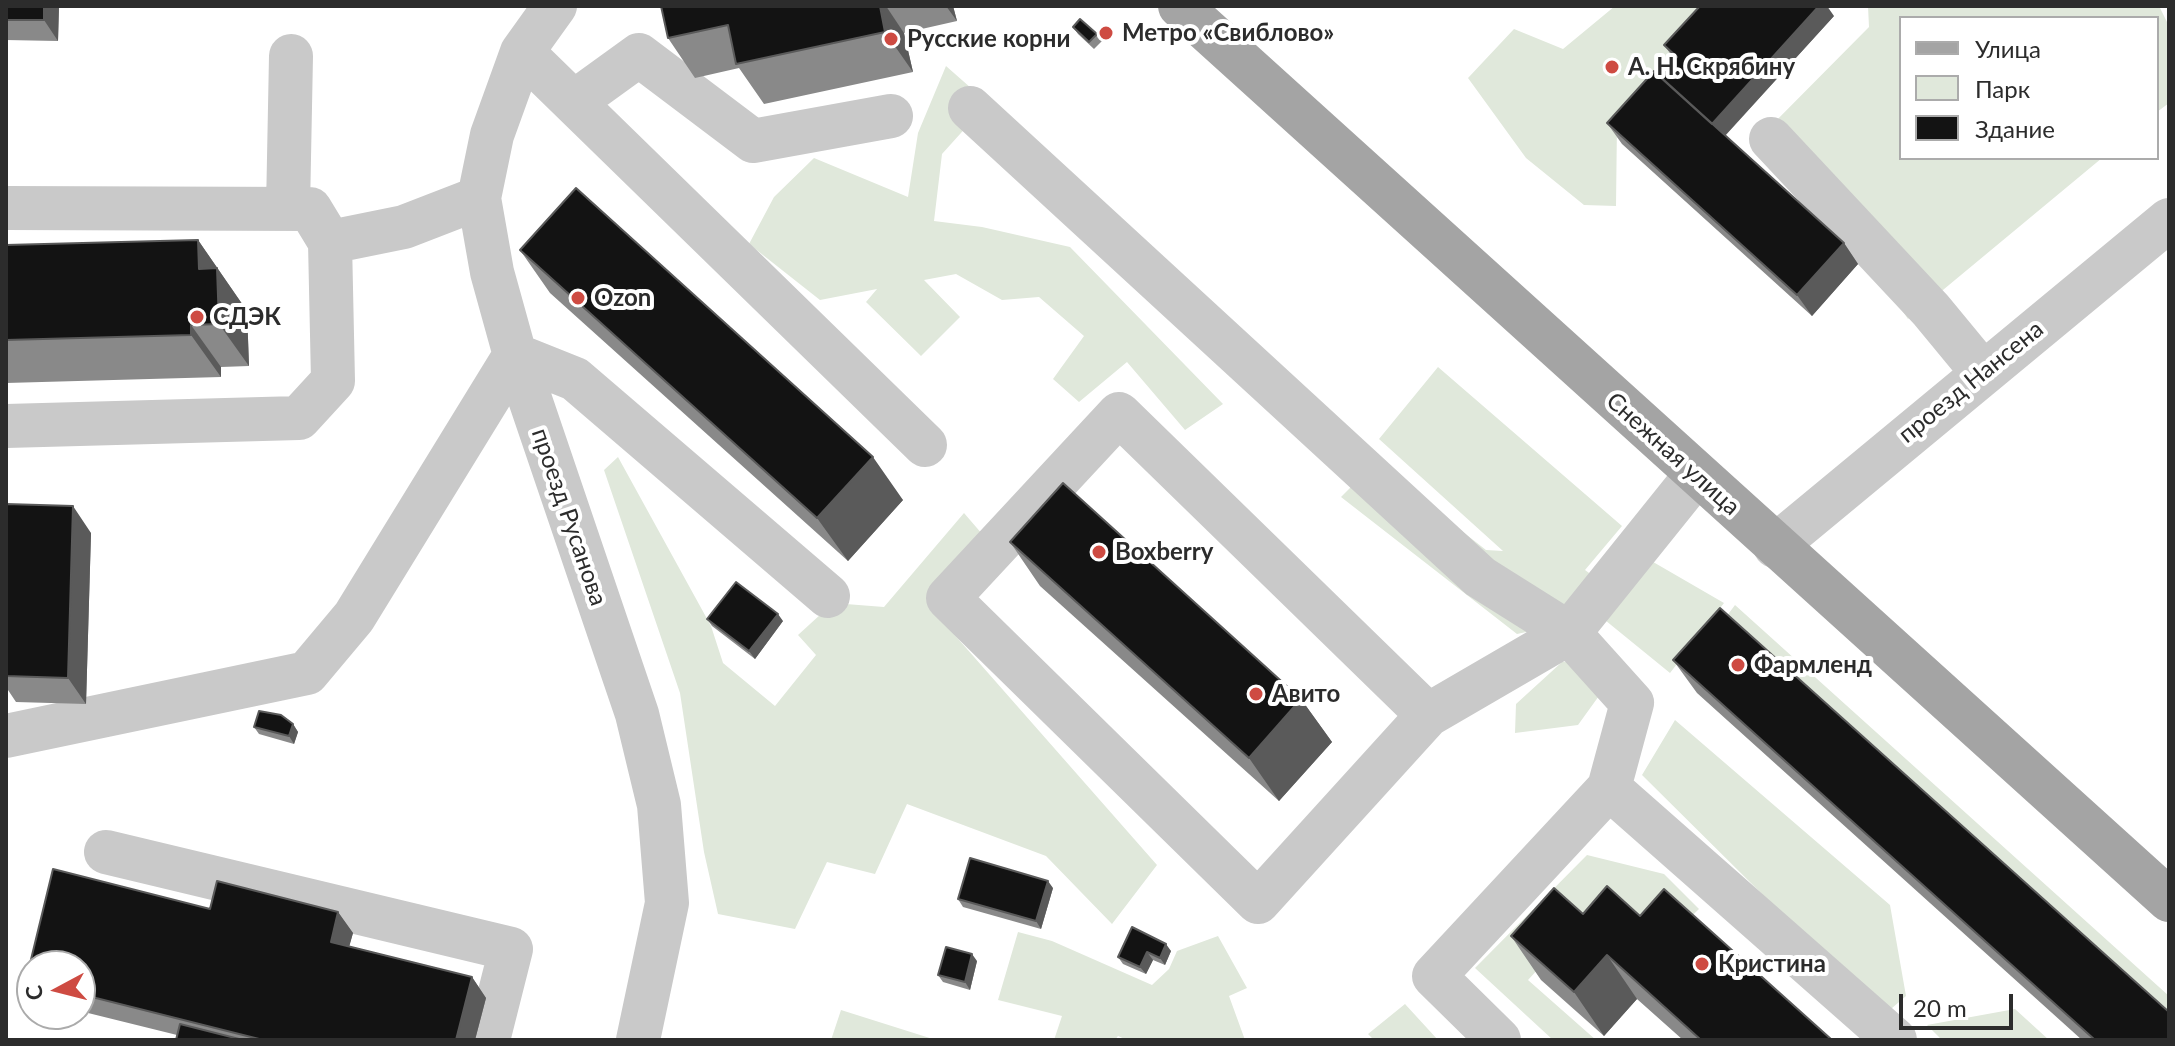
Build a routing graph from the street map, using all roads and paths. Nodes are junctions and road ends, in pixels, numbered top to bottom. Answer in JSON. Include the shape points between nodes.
{"nodes":[{"id":1,"x":555,"y":6,"type":"edge"},
{"id":2,"x":1180,"y":6,"type":"edge"},
{"id":3,"x":522,"y":52,"type":"junction"},
{"id":4,"x":291,"y":56,"type":"dead end"},
{"id":5,"x":574,"y":102,"type":"junction"},
{"id":6,"x":970,"y":108,"type":"dead end"},
{"id":7,"x":891,"y":116,"type":"dead end"},
{"id":8,"x":1771,"y":139,"type":"dead end"},
{"id":9,"x":479,"y":198,"type":"junction"},
{"id":10,"x":6,"y":208,"type":"edge"},
{"id":11,"x":288,"y":209,"type":"junction"},
{"id":12,"x":2169,"y":220,"type":"edge"},
{"id":13,"x":330,"y":242,"type":"junction"},
{"id":14,"x":515,"y":355,"type":"junction"},
{"id":15,"x":1983,"y":373,"type":"junction"},
{"id":16,"x":6,"y":426,"type":"edge"},
{"id":17,"x":925,"y":445,"type":"dead end"},
{"id":18,"x":1696,"y":475,"type":"junction"},
{"id":19,"x":1775,"y":546,"type":"junction"},
{"id":20,"x":828,"y":596,"type":"dead end"},
{"id":21,"x":1569,"y":633,"type":"junction"},
{"id":22,"x":1428,"y":715,"type":"junction"},
{"id":23,"x":6,"y":736,"type":"edge"},
{"id":24,"x":1609,"y":788,"type":"junction"},
{"id":25,"x":106,"y":852,"type":"dead end"},
{"id":26,"x":2169,"y":900,"type":"edge"},
{"id":27,"x":488,"y":1040,"type":"edge"},
{"id":28,"x":638,"y":1040,"type":"edge"},
{"id":29,"x":1499,"y":1040,"type":"edge"},
{"id":30,"x":1895,"y":1040,"type":"edge"}],
"edges":[{"from":1,"to":3,"type":"street","name":"проезд Русанова"},
{"from":2,"to":18,"type":"main road","name":"Снежная улица"},
{"from":3,"to":5,"type":"street"},
{"from":3,"to":9,"type":"street","name":"проезд Русанова","via":[[492,135]]},
{"from":4,"to":11,"type":"street"},
{"from":5,"to":7,"type":"street","via":[[639,55],[753,141]]},
{"from":5,"to":17,"type":"street"},
{"from":6,"to":21,"type":"street","via":[[1480,577]]},
{"from":8,"to":15,"type":"street"},
{"from":9,"to":13,"type":"street","via":[[404,227]]},
{"from":9,"to":14,"type":"street","name":"проезд Русанова"},
{"from":10,"to":11,"type":"street"},
{"from":11,"to":13,"type":"street","via":[[310,209]]},
{"from":12,"to":15,"type":"street","name":"проезд Нансена"},
{"from":13,"to":16,"type":"street","via":[[333,381],[299,418]]},
{"from":14,"to":20,"type":"street","via":[[575,379]]},
{"from":14,"to":23,"type":"street","via":[[354,617],[307,673]]},
{"from":14,"to":28,"type":"street","name":"проезд Русанова","via":[[637,714],[659,805],[667,903]]},
{"from":15,"to":19,"type":"street","name":"проезд Нансена"},
{"from":18,"to":19,"type":"main road","name":"Снежная улица"},
{"from":18,"to":21,"type":"street"},
{"from":19,"to":26,"type":"main road","name":"Снежная улица"},
{"from":21,"to":22,"type":"street"},
{"from":21,"to":24,"type":"street","via":[[1632,703]]},
{"from":22,"to":22,"type":"street","via":[[1119,414],[948,598],[1258,902]]},
{"from":24,"to":29,"type":"street","via":[[1434,976]]},
{"from":24,"to":30,"type":"street"},
{"from":25,"to":27,"type":"street","via":[[511,949]]}]}
